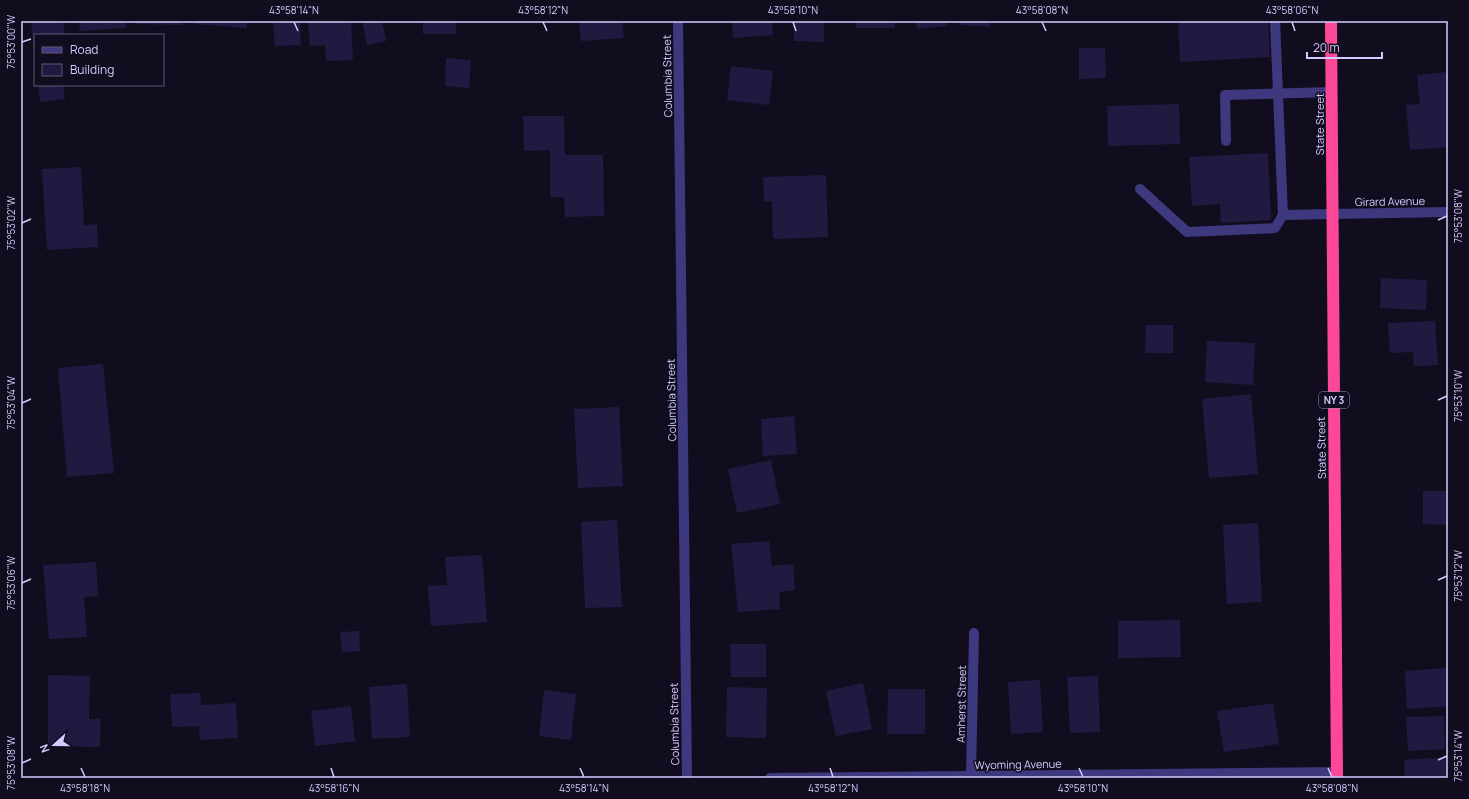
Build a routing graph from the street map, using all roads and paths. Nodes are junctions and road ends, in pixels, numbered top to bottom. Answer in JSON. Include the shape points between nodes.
{"nodes":[{"id":1,"x":678,"y":21,"type":"edge"},
{"id":2,"x":1275,"y":21,"type":"edge"},
{"id":3,"x":1331,"y":21,"type":"edge"},
{"id":4,"x":1331,"y":92,"type":"junction"},
{"id":5,"x":1277,"y":94,"type":"junction"},
{"id":6,"x":1226,"y":141,"type":"dead end"},
{"id":7,"x":1140,"y":190,"type":"dead end"},
{"id":8,"x":1448,"y":212,"type":"edge"},
{"id":9,"x":1332,"y":214,"type":"junction"},
{"id":10,"x":1283,"y":215,"type":"junction"},
{"id":11,"x":974,"y":633,"type":"dead end"},
{"id":12,"x":1337,"y":775,"type":"edge"},
{"id":13,"x":972,"y":776,"type":"junction"},
{"id":14,"x":687,"y":778,"type":"edge"},
{"id":15,"x":770,"y":778,"type":"edge"}],
"edges":[{"from":1,"to":14,"type":"street","name":"Columbia Street"},
{"from":2,"to":5,"type":"street"},
{"from":3,"to":4,"type":"highway","name":"State Street","number":"NY 3"},
{"from":4,"to":5,"type":"street"},
{"from":4,"to":9,"type":"highway","name":"State Street","number":"NY 3"},
{"from":5,"to":6,"type":"street","via":[[1224,95]]},
{"from":5,"to":10,"type":"street"},
{"from":7,"to":10,"type":"street","via":[[1188,232],[1275,228]]},
{"from":8,"to":9,"type":"street","name":"Girard Avenue"},
{"from":9,"to":10,"type":"street","name":"Girard Avenue"},
{"from":9,"to":12,"type":"highway","name":"State Street","number":"NY 3"},
{"from":11,"to":13,"type":"street","name":"Amherst Street"},
{"from":12,"to":13,"type":"street","name":"Wyoming Avenue"},
{"from":13,"to":15,"type":"street","name":"Wyoming Avenue"}]}
